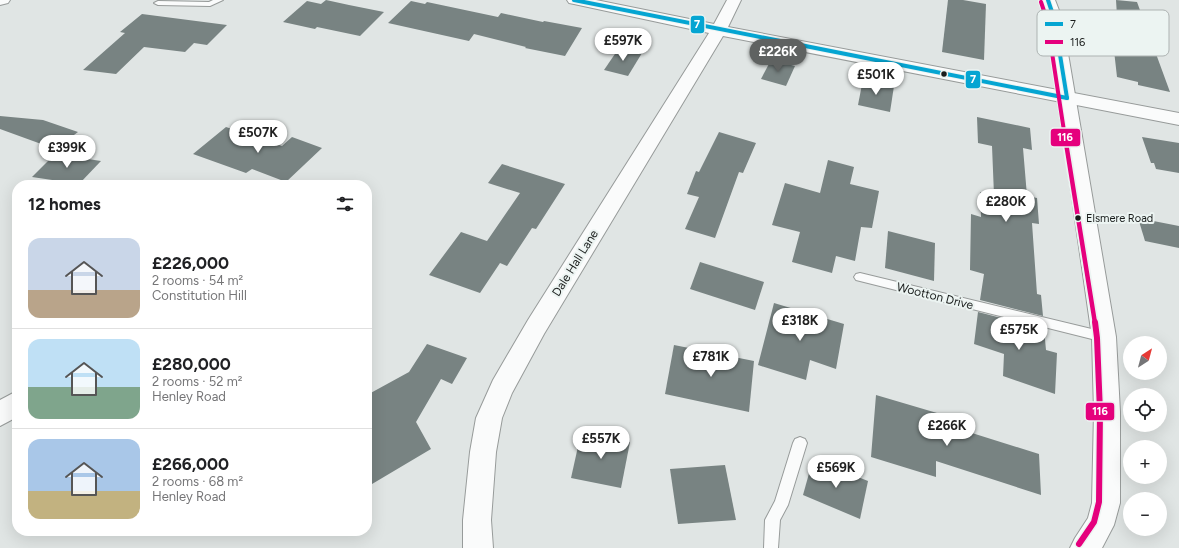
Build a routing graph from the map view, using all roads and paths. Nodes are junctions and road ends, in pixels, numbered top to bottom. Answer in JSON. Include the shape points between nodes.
{"nodes":[{"id":1,"x":3,"y":0,"type":"edge"},
{"id":2,"x":219,"y":0,"type":"edge"},
{"id":3,"x":574,"y":0,"type":"edge"},
{"id":4,"x":734,"y":0,"type":"edge"},
{"id":5,"x":1048,"y":0,"type":"edge"},
{"id":6,"x":0,"y":1,"type":"edge"},
{"id":7,"x":158,"y":3,"type":"dead end"},
{"id":8,"x":1051,"y":10,"type":"edge"},
{"id":9,"x":719,"y":30,"type":"junction"},
{"id":10,"x":1060,"y":56,"type":"edge"},
{"id":11,"x":1067,"y":98,"type":"junction"},
{"id":12,"x":1179,"y":119,"type":"edge"},
{"id":13,"x":860,"y":277,"type":"dead end"},
{"id":14,"x":1104,"y":337,"type":"junction"},
{"id":15,"x":12,"y":406,"type":"edge"},
{"id":16,"x":0,"y":414,"type":"edge"},
{"id":17,"x":800,"y":443,"type":"dead end"},
{"id":18,"x":1093,"y":546,"type":"edge"},
{"id":19,"x":478,"y":548,"type":"edge"},
{"id":20,"x":771,"y":548,"type":"edge"}],
"edges":[{"from":1,"to":6,"type":"street"},
{"from":2,"to":7,"type":"lane","via":[[210,4]]},
{"from":3,"to":9,"type":"street"},
{"from":4,"to":9,"type":"street","name":"Dale Hall Lane"},
{"from":5,"to":8,"type":"street"},
{"from":9,"to":11,"type":"street"},
{"from":9,"to":19,"type":"street","name":"Dale Hall Lane","via":[[536,327],[502,388],[489,418],[483,452],[477,520]]},
{"from":10,"to":11,"type":"street"},
{"from":11,"to":12,"type":"street"},
{"from":11,"to":14,"type":"street"},
{"from":13,"to":14,"type":"lane","name":"Wootton Drive"},
{"from":14,"to":18,"type":"street","via":[[1107,412],[1106,503]]},
{"from":15,"to":16,"type":"street"},
{"from":17,"to":20,"type":"lane","via":[[781,505],[774,512]]}]}
